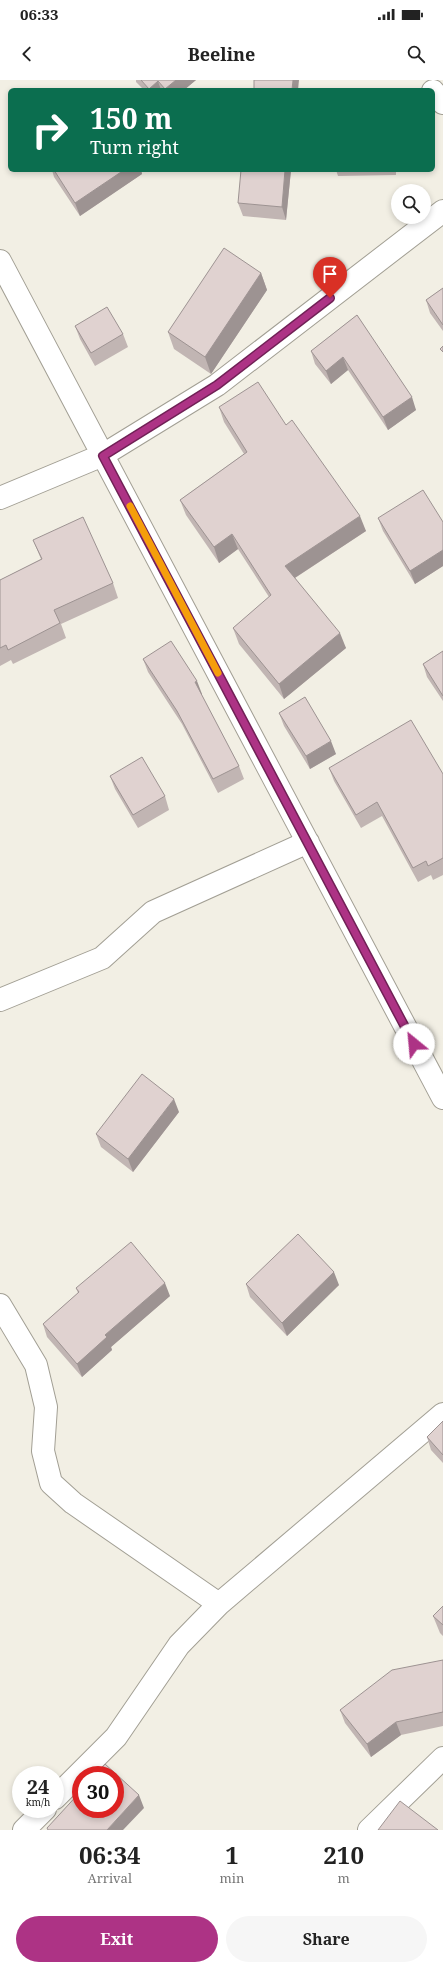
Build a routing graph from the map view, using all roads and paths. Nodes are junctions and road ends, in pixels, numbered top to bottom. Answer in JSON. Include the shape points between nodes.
{"nodes":[{"id":1,"x":424,"y":80,"type":"edge"},
{"id":2,"x":431,"y":88,"type":"edge"},
{"id":3,"x":435,"y":93,"type":"edge"},
{"id":4,"x":443,"y":103,"type":"edge"},
{"id":5,"x":443,"y":211,"type":"edge"},
{"id":6,"x":0,"y":261,"type":"edge"},
{"id":7,"x":103,"y":456,"type":"junction"},
{"id":8,"x":0,"y":498,"type":"edge"},
{"id":9,"x":308,"y":842,"type":"junction"},
{"id":10,"x":0,"y":1000,"type":"edge"},
{"id":11,"x":443,"y":1098,"type":"edge"},
{"id":12,"x":0,"y":1305,"type":"edge"},
{"id":13,"x":443,"y":1414,"type":"edge"},
{"id":14,"x":219,"y":1604,"type":"junction"},
{"id":15,"x":443,"y":1758,"type":"edge"},
{"id":16,"x":64,"y":1789,"type":"edge"},
{"id":17,"x":35,"y":1818,"type":"edge"},
{"id":18,"x":24,"y":1830,"type":"edge"},
{"id":19,"x":369,"y":1830,"type":"edge"}],
"edges":[{"from":1,"to":2,"type":"street"},
{"from":3,"to":4,"type":"street"},
{"from":5,"to":7,"type":"street","via":[[217,385]]},
{"from":6,"to":7,"type":"street"},
{"from":7,"to":8,"type":"street"},
{"from":7,"to":9,"type":"street"},
{"from":9,"to":10,"type":"street","via":[[152,912],[102,958]]},
{"from":9,"to":11,"type":"street"},
{"from":12,"to":14,"type":"street","via":[[36,1365],[46,1407],[43,1450],[51,1483],[72,1503]]},
{"from":13,"to":14,"type":"street"},
{"from":14,"to":16,"type":"street","via":[[179,1645],[116,1737]]},
{"from":15,"to":19,"type":"street"},
{"from":17,"to":18,"type":"street"}]}
